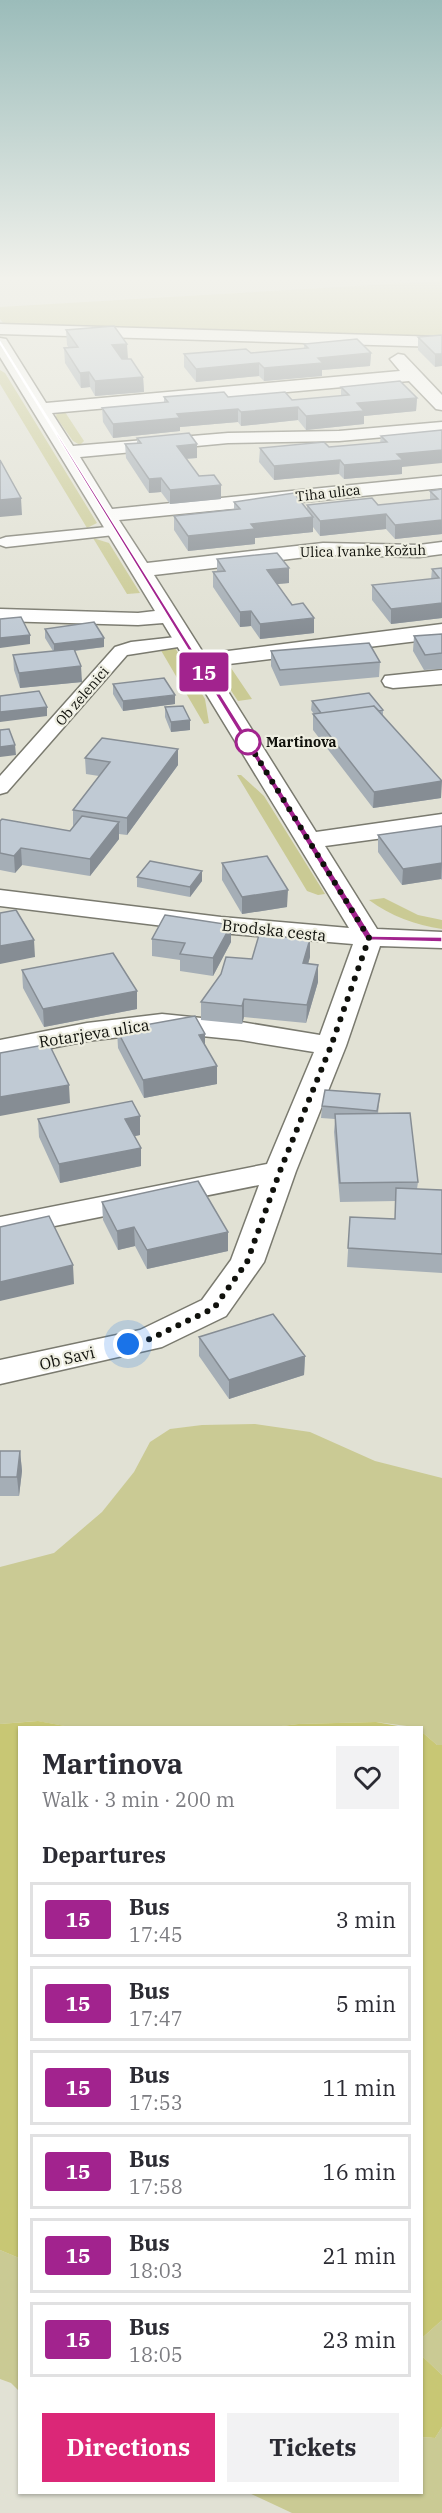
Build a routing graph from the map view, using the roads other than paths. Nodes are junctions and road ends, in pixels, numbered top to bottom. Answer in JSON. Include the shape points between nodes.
{"nodes":[{"id":1,"x":32,"y":398,"type":"edge"},
{"id":2,"x":158,"y":398,"type":"edge"},
{"id":3,"x":40,"y":409,"type":"junction"},
{"id":4,"x":442,"y":427,"type":"edge"},
{"id":5,"x":68,"y":452,"type":"junction"},
{"id":6,"x":442,"y":482,"type":"edge"},
{"id":7,"x":112,"y":523,"type":"junction"},
{"id":8,"x":6,"y":542,"type":"dead end"},
{"id":9,"x":442,"y":548,"type":"edge"},
{"id":10,"x":141,"y":570,"type":"junction"},
{"id":11,"x":0,"y":615,"type":"edge"},
{"id":12,"x":169,"y":616,"type":"junction"},
{"id":13,"x":442,"y":631,"type":"edge"},
{"id":14,"x":185,"y":641,"type":"junction"},
{"id":15,"x":198,"y":661,"type":"junction"},
{"id":16,"x":442,"y":677,"type":"edge"},
{"id":17,"x":393,"y":681,"type":"dead end"},
{"id":18,"x":0,"y":789,"type":"edge"},
{"id":19,"x":442,"y":822,"type":"edge"},
{"id":20,"x":309,"y":841,"type":"junction"},
{"id":21,"x":0,"y":898,"type":"edge"},
{"id":22,"x":369,"y":938,"type":"junction"},
{"id":23,"x":442,"y":940,"type":"edge"},
{"id":24,"x":331,"y":1046,"type":"junction"},
{"id":25,"x":0,"y":1049,"type":"edge"},
{"id":26,"x":280,"y":1171,"type":"junction"},
{"id":27,"x":0,"y":1227,"type":"edge"},
{"id":28,"x":0,"y":1372,"type":"edge"}],
"edges":[{"from":1,"to":3,"type":"street"},
{"from":2,"to":3,"type":"street"},
{"from":3,"to":5,"type":"street"},
{"from":4,"to":5,"type":"street","via":[[339,436],[228,438]]},
{"from":5,"to":7,"type":"street"},
{"from":6,"to":7,"type":"street","name":"Tiha ulica"},
{"from":7,"to":8,"type":"lane"},
{"from":7,"to":10,"type":"street"},
{"from":9,"to":10,"type":"street","name":"Ulica Ivanke Kožuh","via":[[323,549]]},
{"from":10,"to":12,"type":"street"},
{"from":11,"to":12,"type":"street","via":[[138,619]]},
{"from":12,"to":14,"type":"street"},
{"from":13,"to":15,"type":"street"},
{"from":14,"to":15,"type":"street"},
{"from":14,"to":18,"type":"lane","name":"Ob zelenici","via":[[121,651]]},
{"from":15,"to":20,"type":"street"},
{"from":16,"to":17,"type":"street"},
{"from":19,"to":20,"type":"street"},
{"from":20,"to":22,"type":"street"},
{"from":21,"to":22,"type":"street","name":"Brodska cesta","via":[[289,933]]},
{"from":22,"to":23,"type":"street","name":"Brodska cesta"},
{"from":22,"to":24,"type":"street","name":"Ob Savi"},
{"from":24,"to":25,"type":"street","name":"Rotarjeva ulica","via":[[162,1023]]},
{"from":24,"to":26,"type":"street","name":"Ob Savi"},
{"from":26,"to":27,"type":"street"},
{"from":26,"to":28,"type":"street","name":"Ob Savi","via":[[247,1262],[214,1308],[150,1339]]}]}
